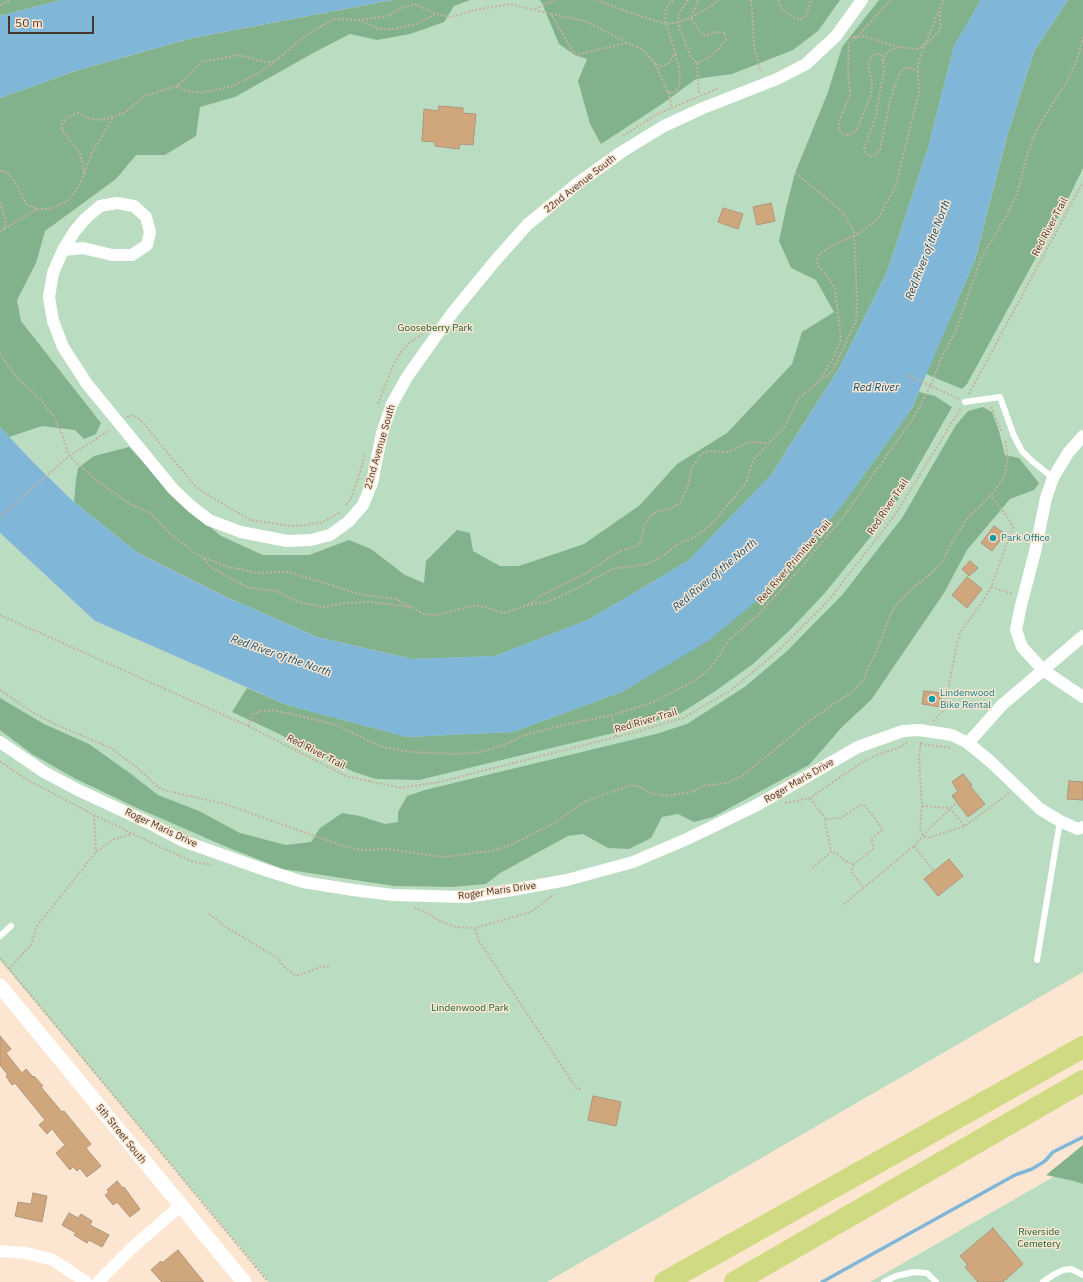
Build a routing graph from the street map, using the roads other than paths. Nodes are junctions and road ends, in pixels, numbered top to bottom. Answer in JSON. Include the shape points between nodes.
{"nodes":[{"id":1,"x":862,"y":0,"type":"edge"},
{"id":2,"x":64,"y":250,"type":"junction"},
{"id":3,"x":965,"y":402,"type":"road end"},
{"id":4,"x":1083,"y":436,"type":"edge"},
{"id":5,"x":1053,"y":478,"type":"junction"},
{"id":6,"x":1083,"y":636,"type":"edge"},
{"id":7,"x":1043,"y":670,"type":"junction"},
{"id":8,"x":1083,"y":697,"type":"edge"},
{"id":9,"x":0,"y":742,"type":"edge"},
{"id":10,"x":968,"y":743,"type":"junction"},
{"id":11,"x":1060,"y":821,"type":"junction"},
{"id":12,"x":1083,"y":827,"type":"edge"},
{"id":13,"x":11,"y":926,"type":"dead end"},
{"id":14,"x":0,"y":936,"type":"edge"},
{"id":15,"x":1037,"y":960,"type":"dead end"},
{"id":16,"x":0,"y":986,"type":"edge"},
{"id":17,"x":1083,"y":1047,"type":"edge"},
{"id":18,"x":1083,"y":1081,"type":"edge"},
{"id":19,"x":180,"y":1206,"type":"junction"},
{"id":20,"x":0,"y":1251,"type":"edge"},
{"id":21,"x":1083,"y":1275,"type":"edge"},
{"id":22,"x":86,"y":1282,"type":"edge"},
{"id":23,"x":98,"y":1282,"type":"edge"},
{"id":24,"x":244,"y":1282,"type":"edge"},
{"id":25,"x":665,"y":1282,"type":"edge"},
{"id":26,"x":735,"y":1282,"type":"edge"},
{"id":27,"x":884,"y":1282,"type":"edge"},
{"id":28,"x":936,"y":1282,"type":"edge"},
{"id":29,"x":1043,"y":1282,"type":"edge"}],
"edges":[{"from":1,"to":2,"type":"street","name":"22nd Avenue South","via":[[836,36],[806,64],[777,79],[664,126],[578,183],[527,226],[453,312],[406,377],[392,404],[382,433],[372,483],[363,505],[348,522],[330,535],[311,540],[288,541],[241,532],[209,520],[173,490],[88,384],[63,347],[53,321],[49,297],[53,273]]},
{"from":2,"to":2,"type":"street","name":"22nd Avenue South","via":[[82,248],[112,255],[132,255],[147,245],[150,232],[146,217],[134,206],[117,203],[100,206],[85,219]]},
{"from":3,"to":5,"type":"lane","via":[[1000,397],[1022,451]]},
{"from":4,"to":5,"type":"street","via":[[1068,453]]},
{"from":5,"to":7,"type":"street","via":[[1046,498],[1016,630],[1022,647]]},
{"from":6,"to":7,"type":"street"},
{"from":7,"to":8,"type":"street"},
{"from":7,"to":10,"type":"street","via":[[1002,705]]},
{"from":9,"to":10,"type":"street","name":"Roger Maris Drive","via":[[44,772],[183,841],[264,870],[303,882],[353,890],[467,897],[567,880],[632,862],[757,805],[858,747],[903,730],[952,735]]},
{"from":10,"to":11,"type":"street","name":"Roger Maris Drive","via":[[991,762],[1012,791]]},
{"from":11,"to":12,"type":"street","name":"Roger Maris Drive","via":[[1078,829]]},
{"from":11,"to":15,"type":"lane"},
{"from":13,"to":14,"type":"lane"},
{"from":16,"to":19,"type":"street","name":"5th Street South"},
{"from":17,"to":25,"type":"highway"},
{"from":18,"to":26,"type":"highway"},
{"from":19,"to":23,"type":"street"},
{"from":19,"to":24,"type":"street","name":"5th Street South"},
{"from":20,"to":22,"type":"street","via":[[26,1253],[53,1260]]},
{"from":21,"to":29,"type":"lane","via":[[1072,1270],[1063,1270]]},
{"from":27,"to":28,"type":"lane","via":[[914,1272],[927,1273]]}]}
